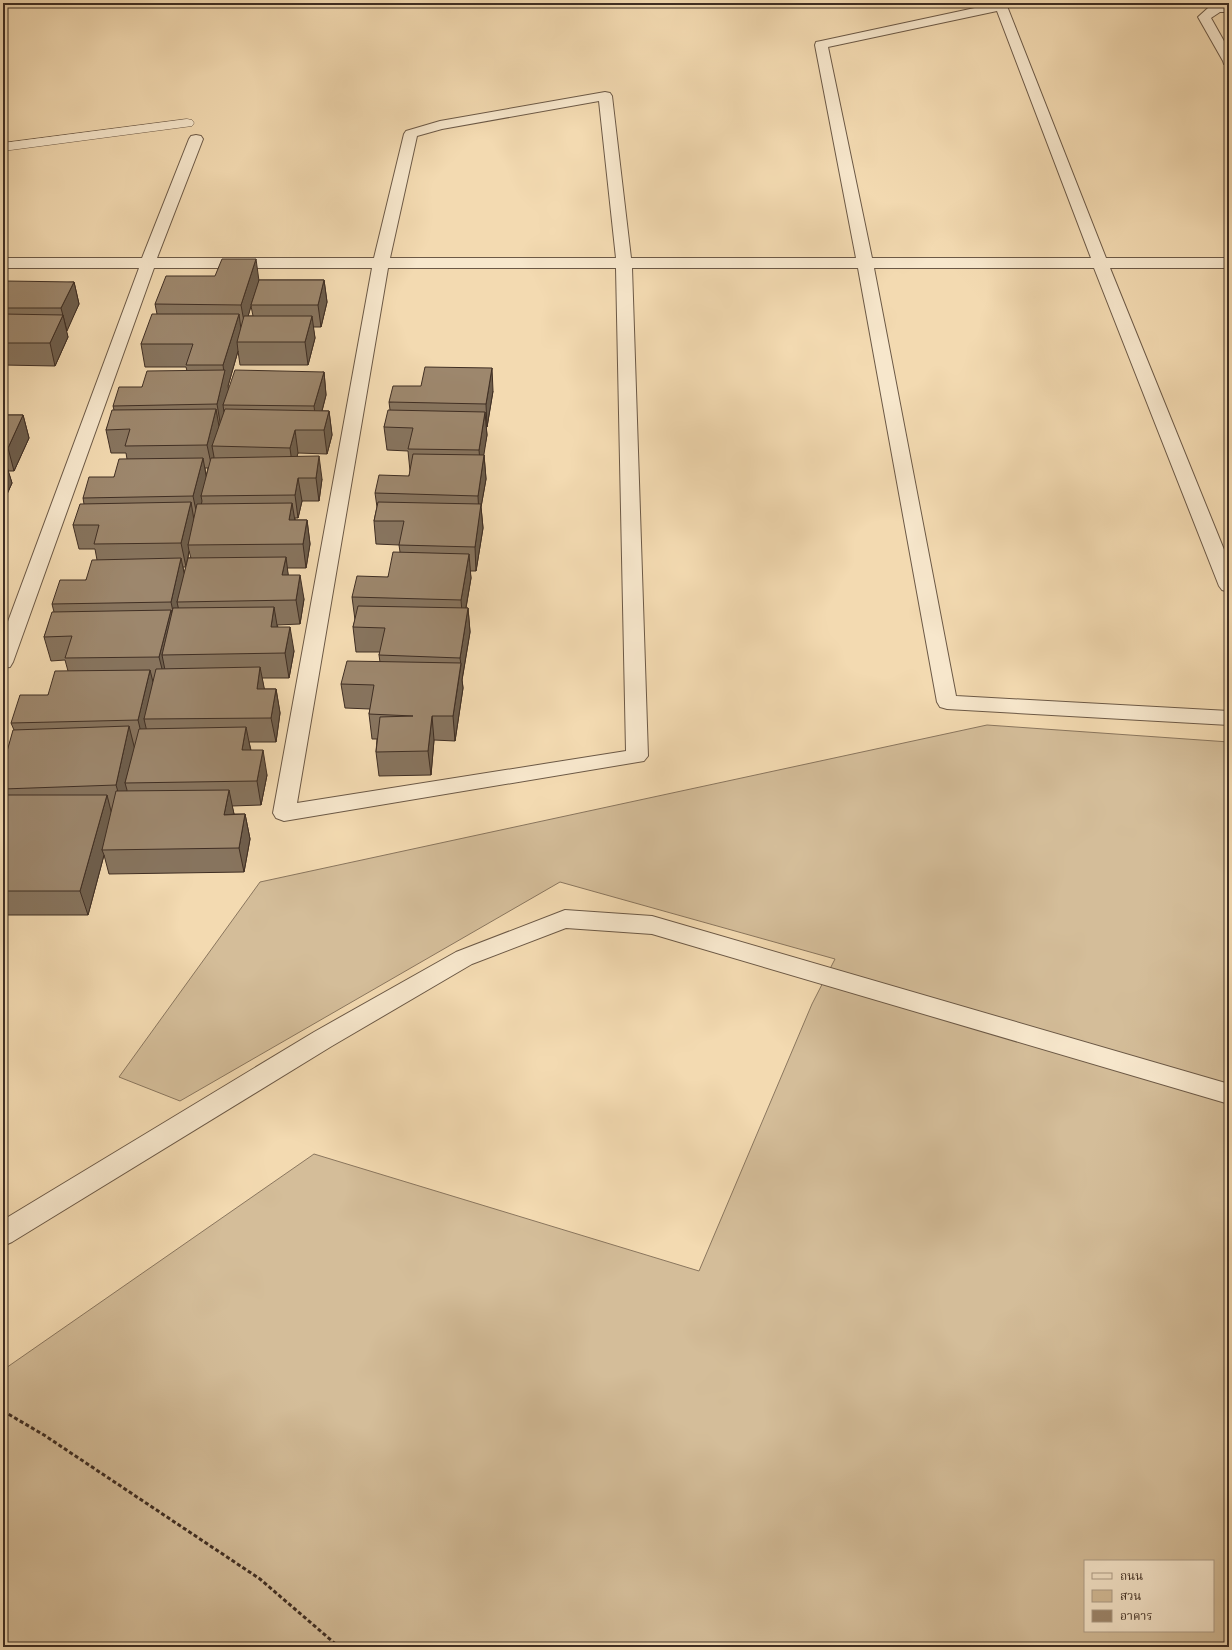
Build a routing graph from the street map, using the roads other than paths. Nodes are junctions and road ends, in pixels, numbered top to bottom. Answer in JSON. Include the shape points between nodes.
{"nodes":[{"id":1,"x":1229,"y":8,"type":"edge"},
{"id":2,"x":1229,"y":62,"type":"edge"},
{"id":3,"x":187,"y":123,"type":"dead end"},
{"id":4,"x":196,"y":139,"type":"dead end"},
{"id":5,"x":3,"y":147,"type":"edge"},
{"id":6,"x":3,"y":263,"type":"edge"},
{"id":7,"x":148,"y":263,"type":"junction"},
{"id":8,"x":381,"y":263,"type":"junction"},
{"id":9,"x":624,"y":263,"type":"junction"},
{"id":10,"x":865,"y":263,"type":"junction"},
{"id":11,"x":1100,"y":263,"type":"junction"},
{"id":12,"x":1229,"y":263,"type":"edge"},
{"id":13,"x":1229,"y":586,"type":"edge"},
{"id":14,"x":3,"y":662,"type":"edge"},
{"id":15,"x":1229,"y":718,"type":"edge"},
{"id":16,"x":1229,"y":1094,"type":"edge"},
{"id":17,"x":3,"y":1234,"type":"edge"}],
"edges":[{"from":1,"to":2,"type":"street","via":[[1219,8],[1204,17]]},
{"from":3,"to":5,"type":"lane"},
{"from":4,"to":7,"type":"street"},
{"from":6,"to":7,"type":"street"},
{"from":7,"to":8,"type":"street"},
{"from":7,"to":14,"type":"street"},
{"from":8,"to":9,"type":"street"},
{"from":8,"to":9,"type":"street","via":[[411,134],[440,125],[604,96]]},
{"from":8,"to":9,"type":"street","via":[[284,813],[637,756]]},
{"from":9,"to":10,"type":"street"},
{"from":10,"to":11,"type":"street"},
{"from":10,"to":11,"type":"street","via":[[821,45],[1001,6]]},
{"from":10,"to":15,"type":"street","via":[[947,702]]},
{"from":11,"to":12,"type":"street"},
{"from":11,"to":13,"type":"street"},
{"from":16,"to":17,"type":"street","via":[[652,925],[565,919],[464,958],[323,1038]]}]}
